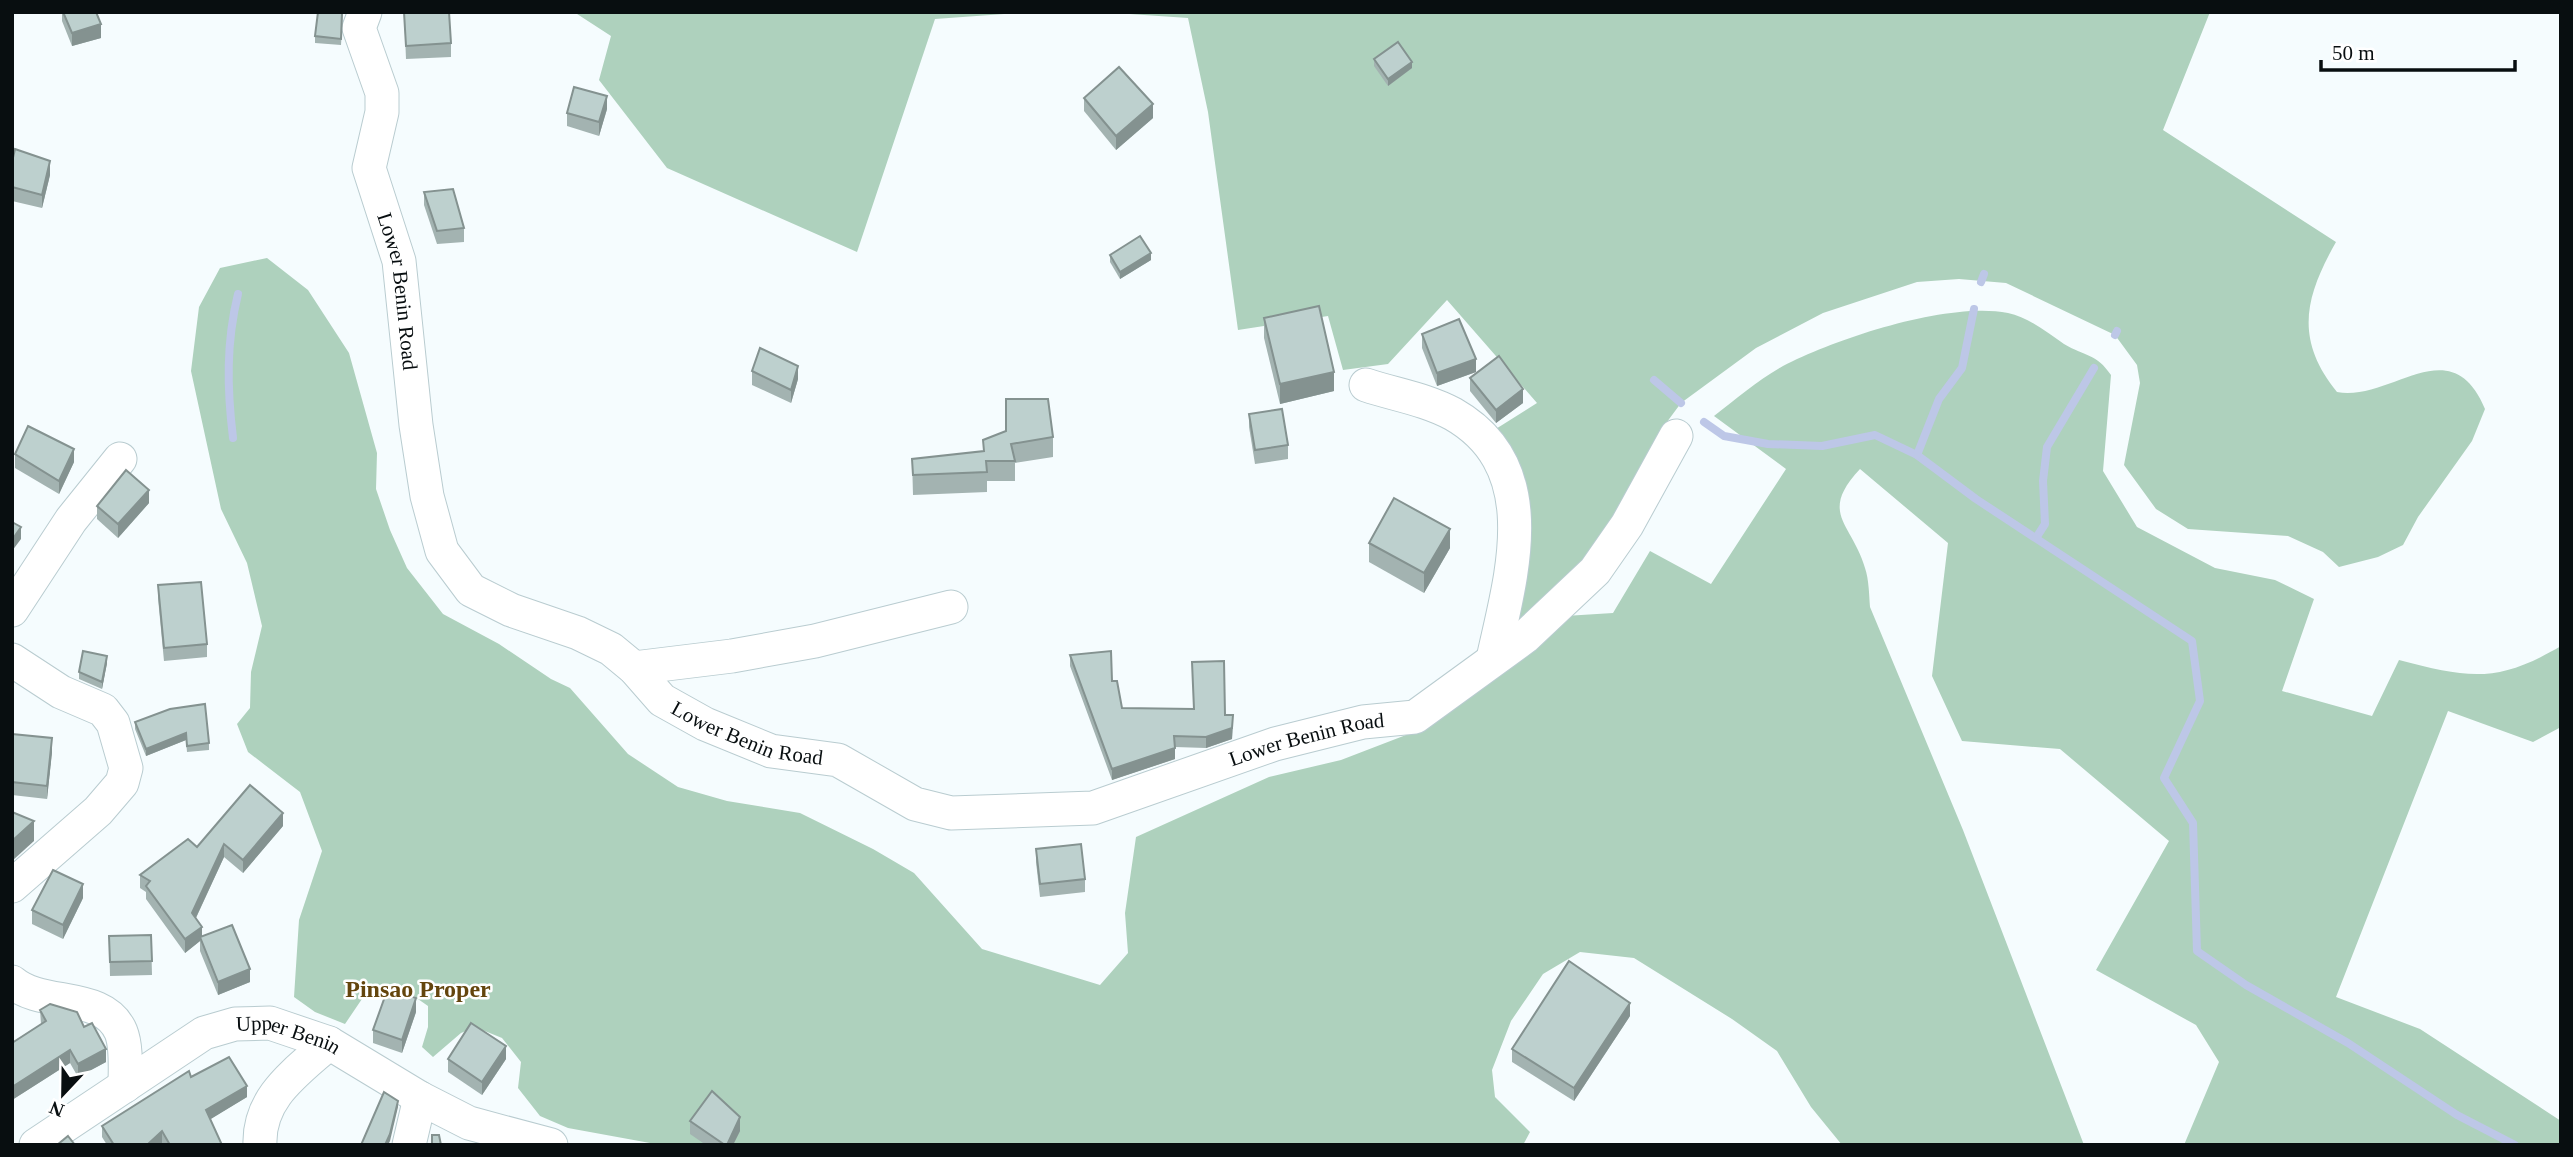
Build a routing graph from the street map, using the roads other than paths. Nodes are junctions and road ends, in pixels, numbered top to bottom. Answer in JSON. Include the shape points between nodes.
{"nodes":[{"id":1,"x":365,"y":12,"type":"edge"},
{"id":2,"x":1366,"y":386,"type":"dead end"},
{"id":3,"x":1676,"y":436,"type":"dead end"},
{"id":4,"x":120,"y":459,"type":"dead end"},
{"id":5,"x":951,"y":607,"type":"dead end"},
{"id":6,"x":12,"y":610,"type":"edge"},
{"id":7,"x":1493,"y":659,"type":"junction"},
{"id":8,"x":12,"y":660,"type":"edge"},
{"id":9,"x":634,"y":668,"type":"junction"},
{"id":10,"x":12,"y":886,"type":"edge"},
{"id":11,"x":12,"y":982,"type":"edge"},
{"id":12,"x":329,"y":1043,"type":"junction"},
{"id":13,"x":125,"y":1086,"type":"junction"},
{"id":14,"x":420,"y":1098,"type":"junction"},
{"id":15,"x":36,"y":1145,"type":"edge"},
{"id":16,"x":260,"y":1145,"type":"edge"},
{"id":17,"x":409,"y":1145,"type":"edge"},
{"id":18,"x":551,"y":1145,"type":"edge"}],
"edges":[{"from":1,"to":9,"type":"street","name":"Lower Benin Road","via":[[359,28],[382,93],[369,168],[399,261],[416,425],[427,496],[442,551],[471,590],[611,649]]},
{"from":2,"to":7,"type":"street","via":[[1401,393],[1452,414],[1480,432],[1505,469],[1516,527],[1515,559]]},
{"from":3,"to":7,"type":"street","name":"Lower Benin Road","via":[[1627,525],[1595,571],[1525,637]]},
{"from":4,"to":6,"type":"street","via":[[71,520]]},
{"from":5,"to":9,"type":"street","via":[[815,641]]},
{"from":7,"to":9,"type":"street","name":"Lower Benin Road","via":[[1415,717],[1363,722],[1275,744],[1093,808],[951,813],[915,804],[838,760],[771,751],[705,724],[662,700]]},
{"from":8,"to":10,"type":"street","via":[[61,692],[103,710],[113,723],[126,768],[122,783],[98,811]]},
{"from":11,"to":13,"type":"street","via":[[25,992],[94,1007],[111,1016],[121,1033]]},
{"from":12,"to":13,"type":"street","name":"Upper Benin","via":[[270,1023],[235,1024],[204,1033]]},
{"from":12,"to":14,"type":"street","name":"Upper Benin"},
{"from":12,"to":16,"type":"street","via":[[276,1091],[264,1111]]},
{"from":13,"to":15,"type":"street","name":"Upper Benin"},
{"from":14,"to":17,"type":"street"},
{"from":14,"to":18,"type":"street","name":"Upper Benin","via":[[469,1123]]}]}
